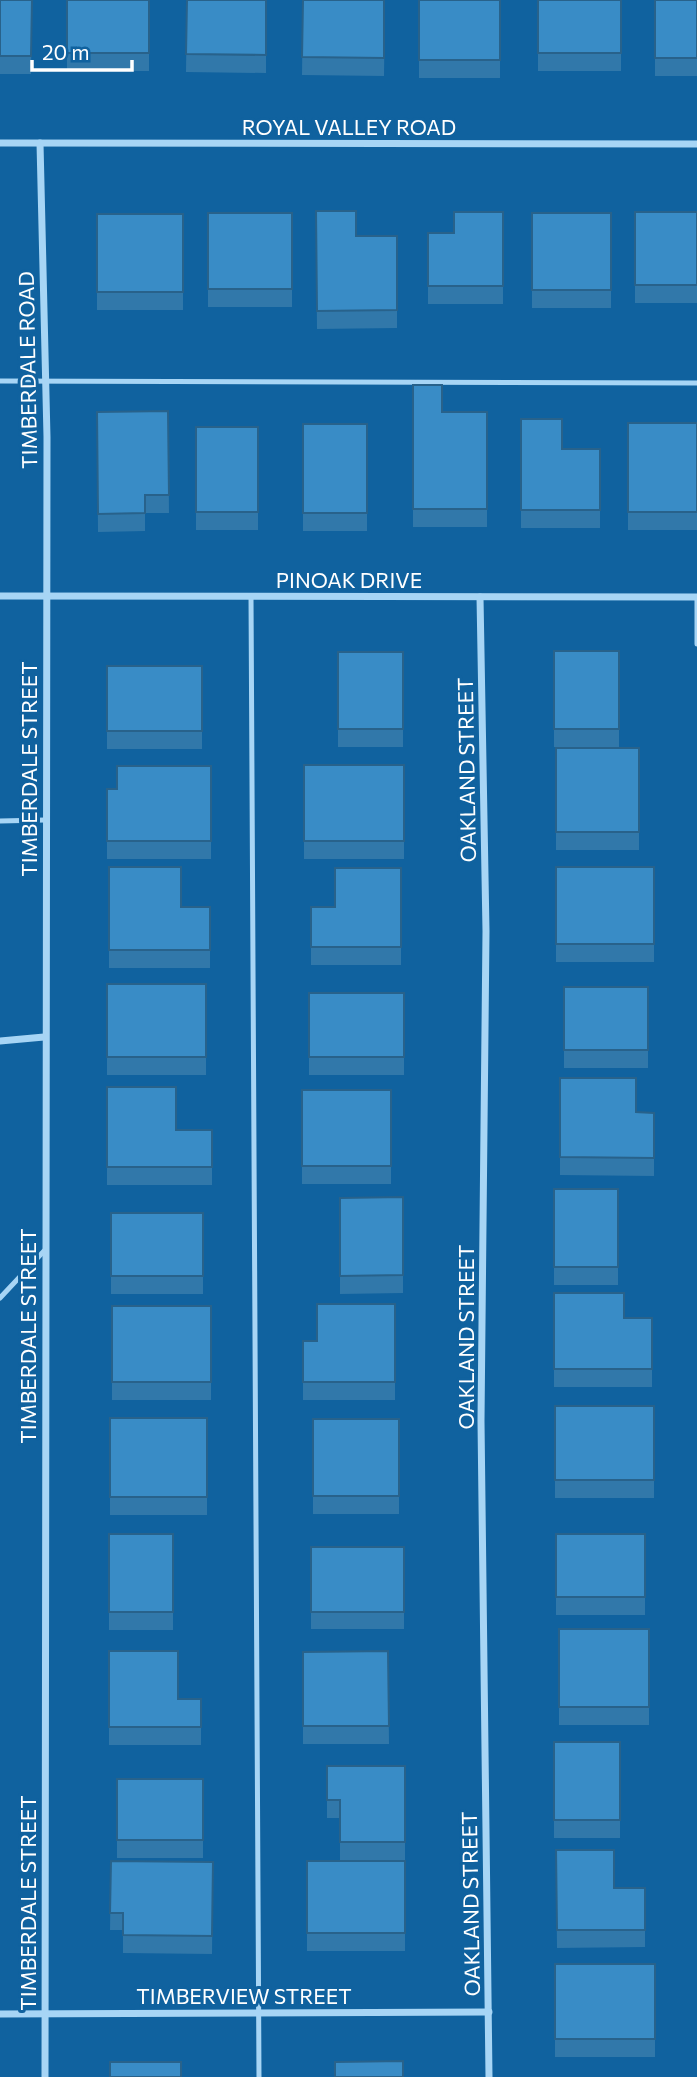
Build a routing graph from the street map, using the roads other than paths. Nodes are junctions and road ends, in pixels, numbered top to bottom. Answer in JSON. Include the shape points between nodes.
{"nodes":[{"id":1,"x":0,"y":143,"type":"edge"},
{"id":2,"x":40,"y":143,"type":"junction"},
{"id":3,"x":697,"y":144,"type":"edge"},
{"id":4,"x":46,"y":381,"type":"junction"},
{"id":5,"x":0,"y":382,"type":"edge"},
{"id":6,"x":697,"y":383,"type":"edge"},
{"id":7,"x":0,"y":596,"type":"edge"},
{"id":8,"x":46,"y":596,"type":"junction"},
{"id":9,"x":251,"y":596,"type":"junction"},
{"id":10,"x":480,"y":597,"type":"junction"},
{"id":11,"x":697,"y":597,"type":"edge"},
{"id":12,"x":697,"y":644,"type":"edge"},
{"id":13,"x":45,"y":820,"type":"junction"},
{"id":14,"x":0,"y":821,"type":"edge"},
{"id":15,"x":44,"y":1037,"type":"junction"},
{"id":16,"x":0,"y":1041,"type":"edge"},
{"id":17,"x":44,"y":1251,"type":"junction"},
{"id":18,"x":0,"y":1298,"type":"edge"},
{"id":19,"x":489,"y":2012,"type":"junction"},
{"id":20,"x":259,"y":2013,"type":"junction"},
{"id":21,"x":0,"y":2014,"type":"edge"},
{"id":22,"x":44,"y":2014,"type":"junction"},
{"id":23,"x":45,"y":2077,"type":"edge"},
{"id":24,"x":259,"y":2077,"type":"edge"},
{"id":25,"x":489,"y":2077,"type":"edge"}],
"edges":[{"from":1,"to":2,"type":"street","name":"ROYAL VALLEY ROAD"},
{"from":2,"to":3,"type":"street","name":"ROYAL VALLEY ROAD"},
{"from":2,"to":4,"type":"street","name":"TIMBERDALE ROAD"},
{"from":4,"to":5,"type":"lane"},
{"from":4,"to":6,"type":"lane"},
{"from":4,"to":8,"type":"street","name":"TIMBERDALE ROAD"},
{"from":7,"to":8,"type":"street","name":"PINOAK DRIVE"},
{"from":8,"to":9,"type":"street","name":"PINOAK DRIVE"},
{"from":8,"to":13,"type":"street","name":"TIMBERDALE STREET"},
{"from":9,"to":10,"type":"street","name":"PINOAK DRIVE"},
{"from":9,"to":20,"type":"lane"},
{"from":10,"to":11,"type":"street","name":"PINOAK DRIVE"},
{"from":10,"to":19,"type":"street","name":"OAKLAND STREET","via":[[486,931],[481,1421]]},
{"from":11,"to":12,"type":"lane"},
{"from":13,"to":14,"type":"lane"},
{"from":13,"to":15,"type":"street","name":"TIMBERDALE STREET"},
{"from":15,"to":16,"type":"street"},
{"from":15,"to":17,"type":"street","name":"TIMBERDALE STREET"},
{"from":17,"to":18,"type":"lane"},
{"from":17,"to":22,"type":"street","name":"TIMBERDALE STREET"},
{"from":19,"to":20,"type":"street","name":"TIMBERVIEW STREET"},
{"from":19,"to":25,"type":"street","name":"OAKLAND STREET"},
{"from":20,"to":22,"type":"street","name":"TIMBERVIEW STREET"},
{"from":20,"to":24,"type":"lane"},
{"from":21,"to":22,"type":"street","name":"TIMBERVIEW STREET"},
{"from":22,"to":23,"type":"street","name":"TIMBERDALE STREET"}]}
